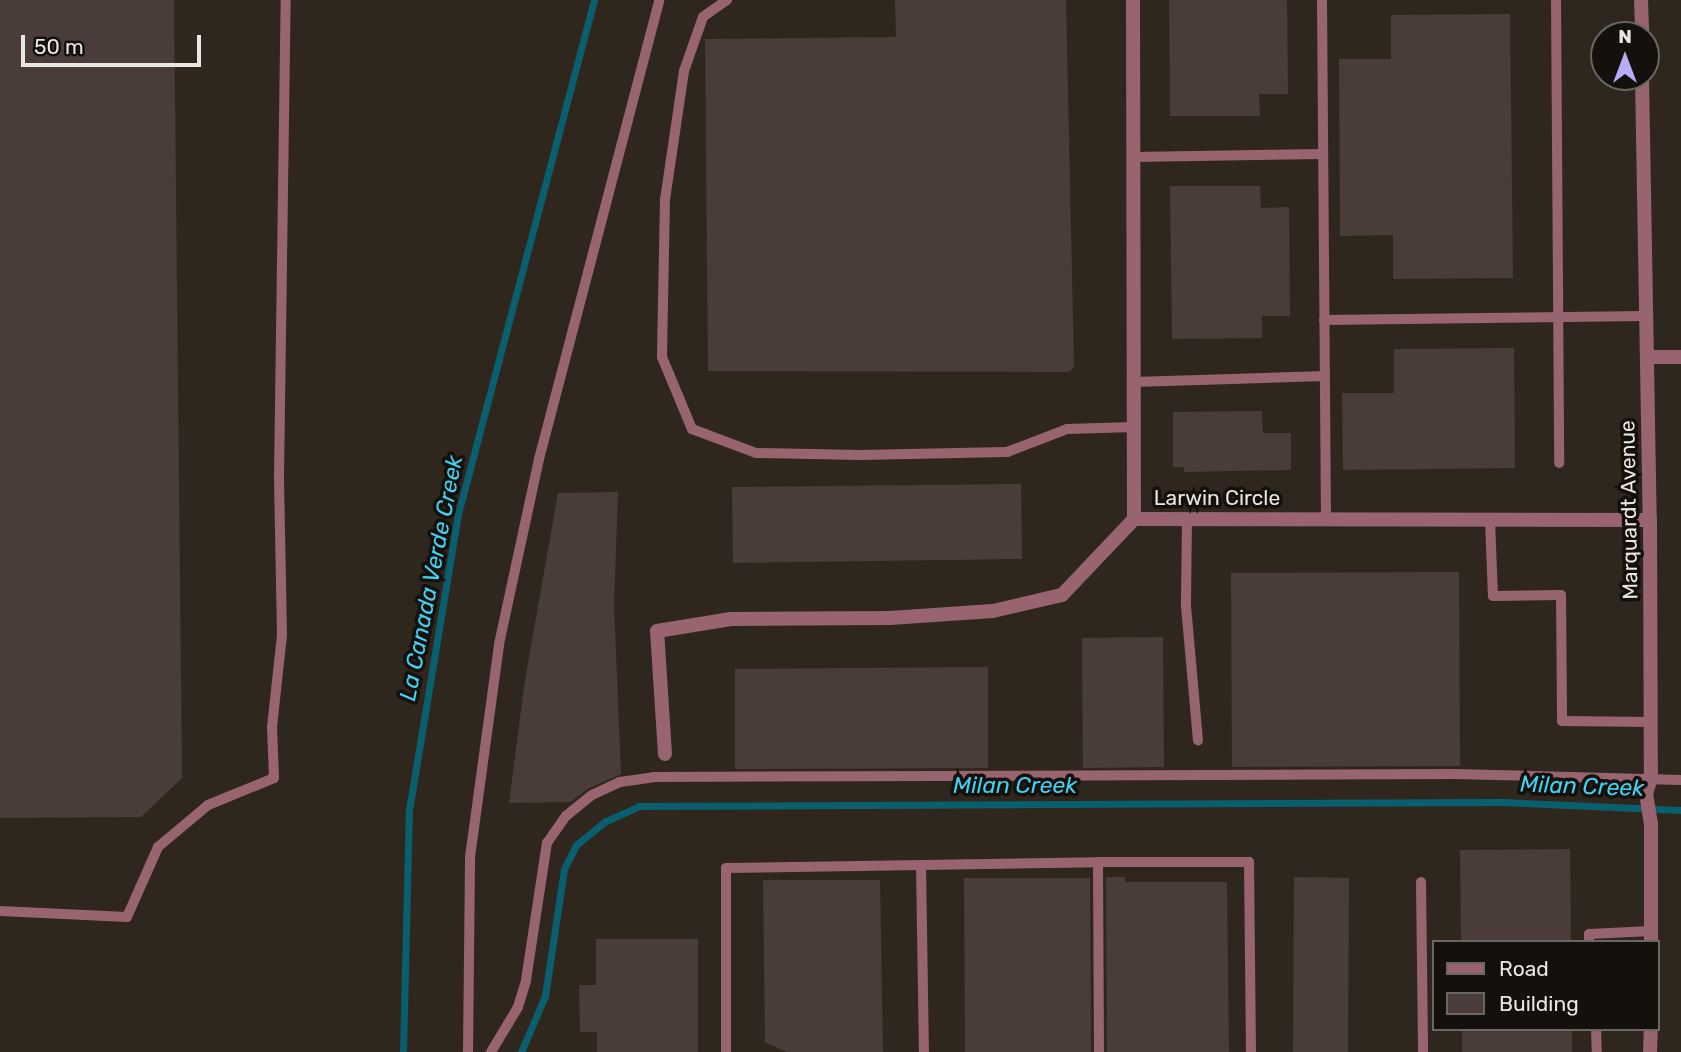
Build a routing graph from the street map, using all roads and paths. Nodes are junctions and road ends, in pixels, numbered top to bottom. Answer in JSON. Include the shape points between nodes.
{"nodes":[{"id":1,"x":286,"y":0,"type":"edge"},
{"id":2,"x":659,"y":0,"type":"edge"},
{"id":3,"x":727,"y":0,"type":"edge"},
{"id":4,"x":1133,"y":0,"type":"edge"},
{"id":5,"x":1322,"y":0,"type":"edge"},
{"id":6,"x":1556,"y":0,"type":"edge"},
{"id":7,"x":1641,"y":0,"type":"edge"},
{"id":8,"x":1642,"y":21,"type":"edge"},
{"id":9,"x":1642,"y":91,"type":"edge"},
{"id":10,"x":1323,"y":154,"type":"junction"},
{"id":11,"x":1133,"y":158,"type":"junction"},
{"id":12,"x":1647,"y":316,"type":"junction"},
{"id":13,"x":1556,"y":317,"type":"junction"},
{"id":14,"x":1324,"y":320,"type":"junction"},
{"id":15,"x":1648,"y":357,"type":"junction"},
{"id":16,"x":1681,"y":357,"type":"edge"},
{"id":17,"x":1325,"y":376,"type":"junction"},
{"id":18,"x":1134,"y":382,"type":"junction"},
{"id":19,"x":1134,"y":427,"type":"junction"},
{"id":20,"x":1559,"y":463,"type":"dead end"},
{"id":21,"x":1134,"y":519,"type":"junction"},
{"id":22,"x":1187,"y":519,"type":"junction"},
{"id":23,"x":1326,"y":519,"type":"junction"},
{"id":24,"x":1490,"y":519,"type":"junction"},
{"id":25,"x":1650,"y":520,"type":"junction"},
{"id":26,"x":1651,"y":722,"type":"junction"},
{"id":27,"x":1198,"y":740,"type":"dead end"},
{"id":28,"x":665,"y":754,"type":"dead end"},
{"id":29,"x":1651,"y":778,"type":"junction"},
{"id":30,"x":1681,"y":780,"type":"edge"},
{"id":31,"x":1098,"y":862,"type":"junction"},
{"id":32,"x":921,"y":865,"type":"junction"},
{"id":33,"x":1421,"y":881,"type":"dead end"},
{"id":34,"x":0,"y":911,"type":"edge"},
{"id":35,"x":1651,"y":937,"type":"edge"},
{"id":36,"x":1589,"y":940,"type":"edge"},
{"id":37,"x":1596,"y":1031,"type":"edge"},
{"id":38,"x":1651,"y":1031,"type":"edge"},
{"id":39,"x":468,"y":1052,"type":"edge"},
{"id":40,"x":491,"y":1052,"type":"edge"},
{"id":41,"x":726,"y":1052,"type":"edge"},
{"id":42,"x":924,"y":1052,"type":"edge"},
{"id":43,"x":1099,"y":1052,"type":"edge"},
{"id":44,"x":1251,"y":1052,"type":"edge"},
{"id":45,"x":1423,"y":1052,"type":"edge"},
{"id":46,"x":1598,"y":1052,"type":"edge"},
{"id":47,"x":1650,"y":1052,"type":"edge"}],
"edges":[{"from":1,"to":34,"type":"lane","via":[[279,477],[282,635],[272,727],[274,778],[208,806],[158,847],[127,917]]},
{"from":2,"to":39,"type":"lane","via":[[539,459],[499,644],[470,857]]},
{"from":3,"to":19,"type":"lane","via":[[703,17],[684,71],[665,199],[662,357],[692,429],[756,453],[860,454],[1007,452],[1067,429]]},
{"from":4,"to":11,"type":"street","name":"Larwin Circle"},
{"from":5,"to":10,"type":"lane"},
{"from":6,"to":13,"type":"lane"},
{"from":7,"to":8,"type":"street"},
{"from":9,"to":12,"type":"street","name":"Marquardt Avenue"},
{"from":10,"to":11,"type":"lane"},
{"from":10,"to":14,"type":"lane"},
{"from":11,"to":18,"type":"street","name":"Larwin Circle"},
{"from":12,"to":13,"type":"lane"},
{"from":12,"to":15,"type":"street","name":"Marquardt Avenue"},
{"from":13,"to":14,"type":"lane"},
{"from":13,"to":20,"type":"lane"},
{"from":14,"to":17,"type":"lane"},
{"from":15,"to":16,"type":"street"},
{"from":15,"to":25,"type":"street","name":"Marquardt Avenue"},
{"from":17,"to":18,"type":"lane"},
{"from":17,"to":23,"type":"lane"},
{"from":18,"to":19,"type":"street","name":"Larwin Circle"},
{"from":19,"to":21,"type":"street","name":"Larwin Circle"},
{"from":21,"to":22,"type":"street","name":"Larwin Circle"},
{"from":21,"to":28,"type":"street","via":[[1062,595],[992,611],[890,618],[731,619],[657,631]]},
{"from":22,"to":23,"type":"street","name":"Larwin Circle"},
{"from":22,"to":27,"type":"lane","via":[[1186,606]]},
{"from":23,"to":24,"type":"street","name":"Larwin Circle"},
{"from":24,"to":25,"type":"street","name":"Larwin Circle"},
{"from":24,"to":26,"type":"lane","via":[[1493,596],[1561,595],[1562,721]]},
{"from":25,"to":26,"type":"street","name":"Marquardt Avenue"},
{"from":26,"to":29,"type":"street","name":"Marquardt Avenue"},
{"from":29,"to":30,"type":"lane"},
{"from":29,"to":35,"type":"street","name":"Marquardt Avenue","via":[[1646,793],[1651,823]]},
{"from":29,"to":40,"type":"lane","via":[[1468,774],[654,777],[620,782],[592,795],[566,816],[547,843],[526,980],[518,1007]]},
{"from":31,"to":32,"type":"lane"},
{"from":31,"to":43,"type":"lane"},
{"from":31,"to":44,"type":"lane","via":[[1249,862]]},
{"from":32,"to":41,"type":"lane","via":[[726,868]]},
{"from":32,"to":42,"type":"lane"},
{"from":33,"to":45,"type":"lane"},
{"from":35,"to":36,"type":"lane","via":[[1589,934]]},
{"from":37,"to":46,"type":"lane"},
{"from":38,"to":47,"type":"street"}]}
